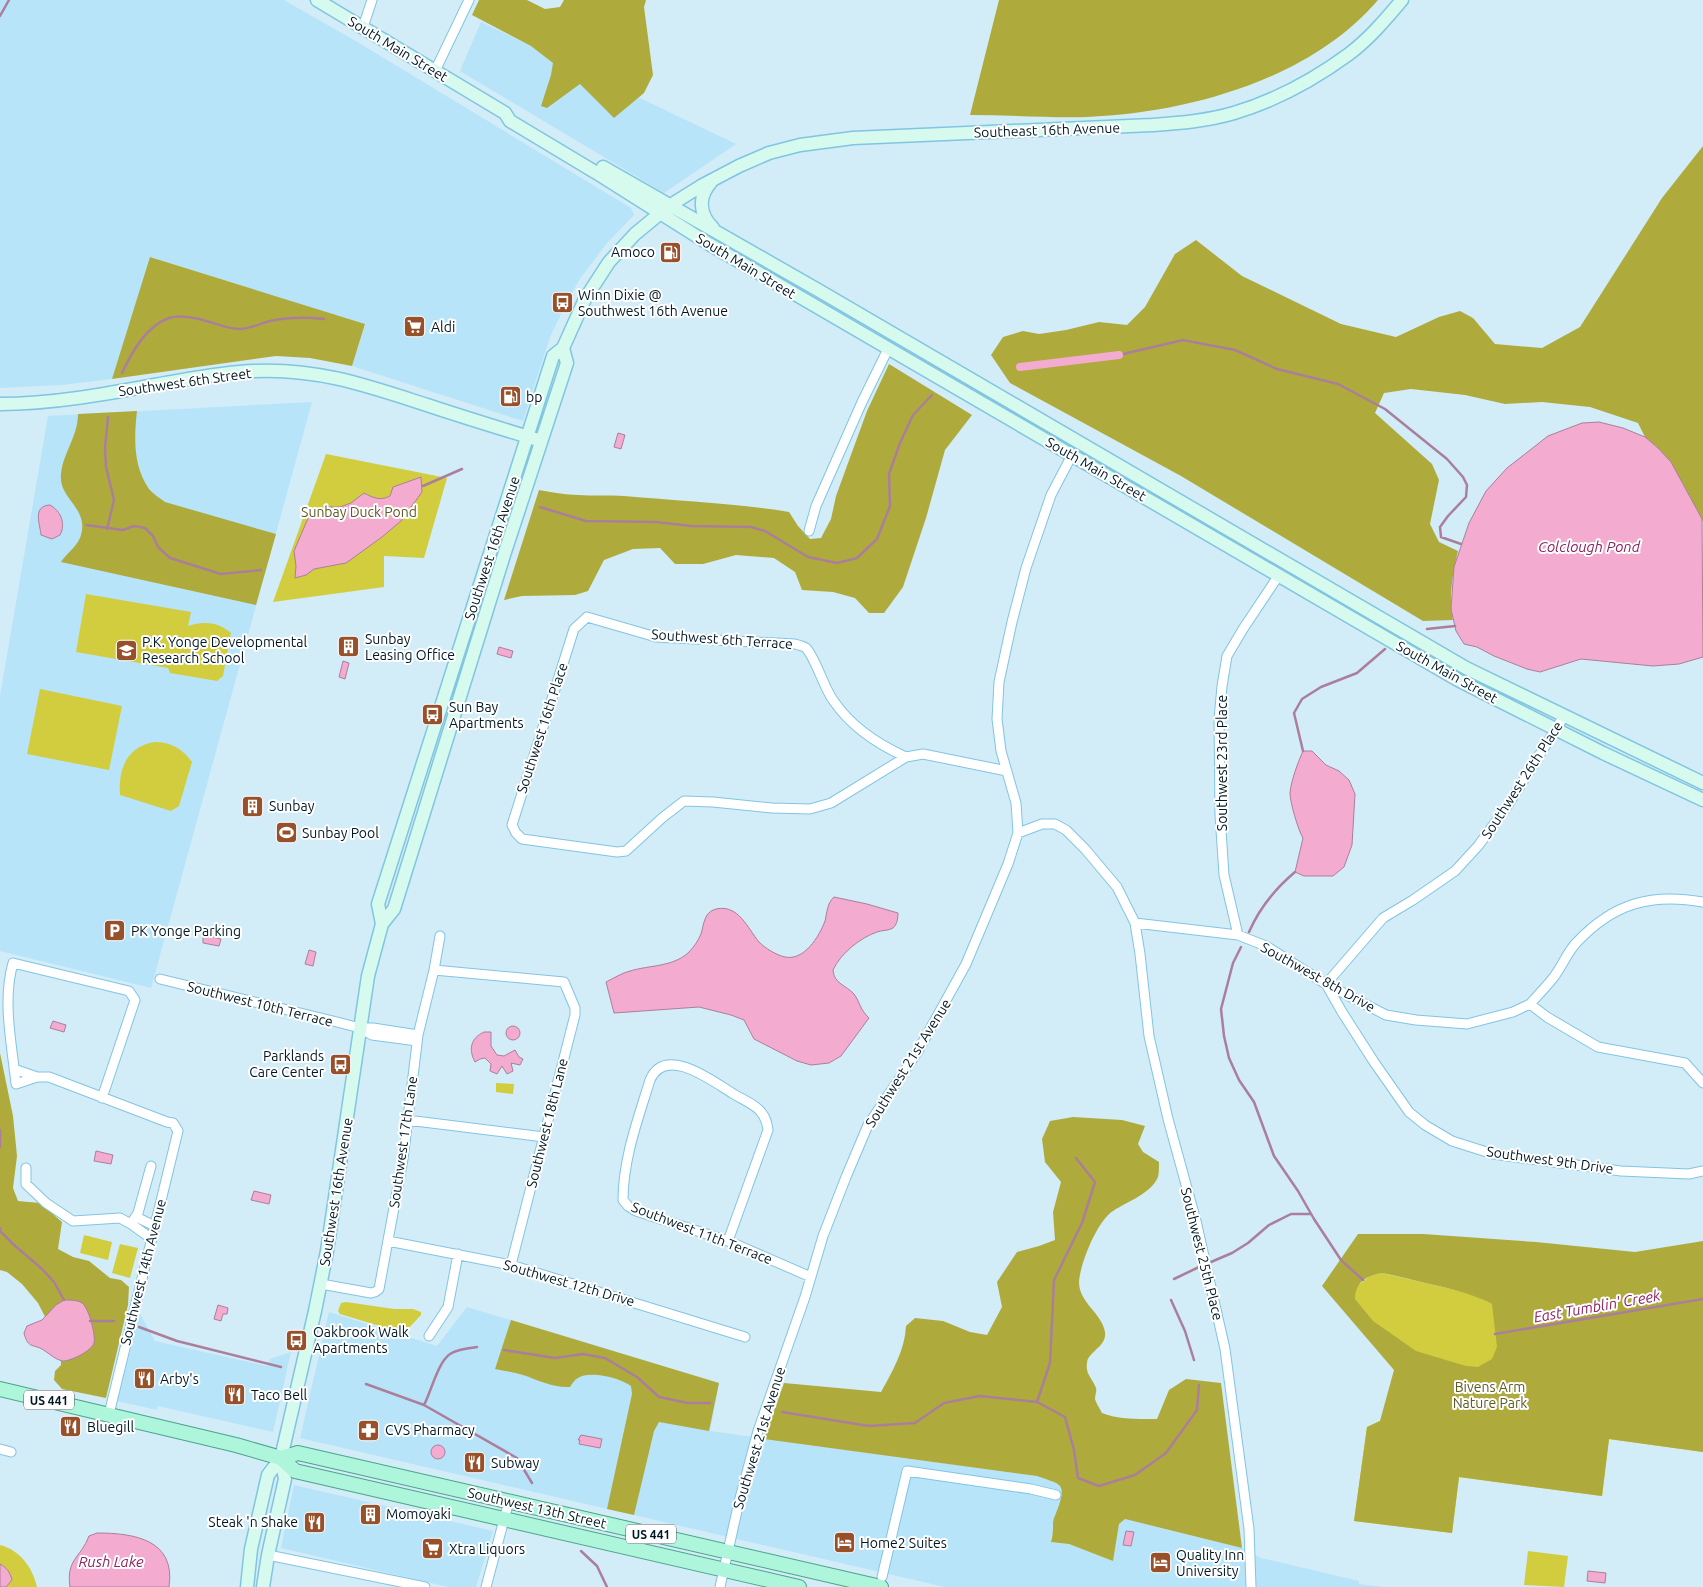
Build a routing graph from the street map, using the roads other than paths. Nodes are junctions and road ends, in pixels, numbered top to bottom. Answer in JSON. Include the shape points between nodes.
{"nodes":[{"id":1,"x":317,"y":0,"type":"edge"},
{"id":2,"x":372,"y":0,"type":"edge"},
{"id":3,"x":469,"y":0,"type":"edge"},
{"id":4,"x":1402,"y":0,"type":"edge"},
{"id":5,"x":363,"y":27,"type":"junction"},
{"id":6,"x":435,"y":71,"type":"junction"},
{"id":7,"x":714,"y":178,"type":"junction"},
{"id":8,"x":664,"y":210,"type":"junction"},
{"id":9,"x":718,"y":234,"type":"junction"},
{"id":10,"x":818,"y":290,"type":"junction"},
{"id":11,"x":808,"y":303,"type":"junction"},
{"id":12,"x":896,"y":337,"type":"junction"},
{"id":13,"x":563,"y":348,"type":"junction"},
{"id":14,"x":888,"y":348,"type":"junction"},
{"id":15,"x":0,"y":404,"type":"edge"},
{"id":16,"x":528,"y":437,"type":"junction"},
{"id":17,"x":542,"y":441,"type":"junction"},
{"id":18,"x":1081,"y":444,"type":"junction"},
{"id":19,"x":1072,"y":455,"type":"junction"},
{"id":20,"x":809,"y":531,"type":"dead end"},
{"id":21,"x":1287,"y":562,"type":"junction"},
{"id":22,"x":1278,"y":575,"type":"junction"},
{"id":23,"x":579,"y":624,"type":"joint"},
{"id":24,"x":1564,"y":716,"type":"junction"},
{"id":25,"x":1555,"y":729,"type":"junction"},
{"id":26,"x":906,"y":757,"type":"junction"},
{"id":27,"x":1007,"y":771,"type":"junction"},
{"id":28,"x":1703,"y":783,"type":"edge"},
{"id":29,"x":1703,"y":800,"type":"edge"},
{"id":30,"x":1018,"y":833,"type":"junction"},
{"id":31,"x":1703,"y":902,"type":"edge"},
{"id":32,"x":382,"y":924,"type":"junction"},
{"id":33,"x":1135,"y":924,"type":"junction"},
{"id":34,"x":1238,"y":935,"type":"junction"},
{"id":35,"x":440,"y":936,"type":"dead end"},
{"id":36,"x":434,"y":970,"type":"junction"},
{"id":37,"x":160,"y":979,"type":"dead end"},
{"id":38,"x":1326,"y":984,"type":"junction"},
{"id":39,"x":1530,"y":1004,"type":"junction"},
{"id":40,"x":360,"y":1028,"type":"junction"},
{"id":41,"x":418,"y":1038,"type":"junction"},
{"id":42,"x":14,"y":1069,"type":"junction"},
{"id":43,"x":37,"y":1077,"type":"junction"},
{"id":44,"x":1703,"y":1083,"type":"edge"},
{"id":45,"x":102,"y":1098,"type":"junction"},
{"id":46,"x":407,"y":1120,"type":"junction"},
{"id":47,"x":544,"y":1137,"type":"junction"},
{"id":48,"x":151,"y":1166,"type":"dead end"},
{"id":49,"x":26,"y":1168,"type":"dead end"},
{"id":50,"x":1703,"y":1170,"type":"edge"},
{"id":51,"x":133,"y":1221,"type":"junction"},
{"id":52,"x":154,"y":1226,"type":"junction"},
{"id":53,"x":152,"y":1239,"type":"junction"},
{"id":54,"x":388,"y":1241,"type":"junction"},
{"id":55,"x":728,"y":1241,"type":"junction"},
{"id":56,"x":458,"y":1254,"type":"junction"},
{"id":57,"x":511,"y":1264,"type":"junction"},
{"id":58,"x":811,"y":1277,"type":"junction"},
{"id":59,"x":321,"y":1284,"type":"junction"},
{"id":60,"x":429,"y":1336,"type":"dead end"},
{"id":61,"x":746,"y":1337,"type":"dead end"},
{"id":62,"x":0,"y":1389,"type":"edge"},
{"id":63,"x":109,"y":1414,"type":"junction"},
{"id":64,"x":0,"y":1449,"type":"edge"},
{"id":65,"x":11,"y":1452,"type":"dead end"},
{"id":66,"x":281,"y":1458,"type":"junction"},
{"id":67,"x":1056,"y":1495,"type":"dead end"},
{"id":68,"x":509,"y":1501,"type":"junction"},
{"id":69,"x":505,"y":1519,"type":"junction"},
{"id":70,"x":728,"y":1552,"type":"junction"},
{"id":71,"x":268,"y":1555,"type":"junction"},
{"id":72,"x":724,"y":1570,"type":"junction"},
{"id":73,"x":881,"y":1584,"type":"edge"},
{"id":74,"x":247,"y":1587,"type":"edge"},
{"id":75,"x":263,"y":1587,"type":"edge"},
{"id":76,"x":425,"y":1587,"type":"edge"},
{"id":77,"x":486,"y":1587,"type":"edge"},
{"id":78,"x":720,"y":1587,"type":"edge"},
{"id":79,"x":799,"y":1587,"type":"edge"},
{"id":80,"x":1251,"y":1587,"type":"edge"}],
"edges":[{"from":1,"to":5,"type":"main road","name":"South Main Street"},
{"from":2,"to":5,"type":"street"},
{"from":3,"to":6,"type":"street"},
{"from":4,"to":7,"type":"main road","name":"Southeast 16th Avenue","via":[[1350,54],[1313,78],[1234,113],[1197,121],[1152,125],[833,139],[769,153]]},
{"from":5,"to":6,"type":"main road","name":"South Main Street"},
{"from":6,"to":8,"type":"main road","name":"South Main Street","via":[[505,113],[514,113]]},
{"from":7,"to":8,"type":"main road","name":"Southeast 16th Avenue"},
{"from":7,"to":9,"type":"main road","via":[[704,191],[701,203],[704,217]]},
{"from":8,"to":9,"type":"main road","name":"South Main Street"},
{"from":8,"to":11,"type":"main road","name":"South Main Street"},
{"from":8,"to":13,"type":"main road","name":"Southwest 16th Avenue","via":[[608,262],[585,299]]},
{"from":9,"to":10,"type":"main road","name":"South Main Street"},
{"from":10,"to":11,"type":"main road"},
{"from":10,"to":12,"type":"main road","name":"South Main Street"},
{"from":11,"to":14,"type":"main road","name":"South Main Street"},
{"from":12,"to":14,"type":"main road"},
{"from":12,"to":18,"type":"main road","name":"South Main Street"},
{"from":13,"to":16,"type":"main road","name":"Southwest 16th Avenue","via":[[553,356]]},
{"from":13,"to":17,"type":"main road","name":"Southwest 16th Avenue","via":[[567,363]]},
{"from":14,"to":19,"type":"main road","name":"South Main Street"},
{"from":14,"to":20,"type":"street","via":[[820,497]]},
{"from":15,"to":16,"type":"main road","name":"Southwest 6th Street","via":[[106,394],[213,375],[254,371],[297,372],[370,387]]},
{"from":16,"to":17,"type":"main road","name":"Southwest 6th Street"},
{"from":16,"to":32,"type":"main road","name":"Southwest 16th Avenue","via":[[378,904]]},
{"from":17,"to":32,"type":"main road","name":"Southwest 16th Avenue","via":[[394,909]]},
{"from":18,"to":19,"type":"main road"},
{"from":18,"to":21,"type":"main road","name":"South Main Street"},
{"from":19,"to":22,"type":"main road","name":"South Main Street"},
{"from":19,"to":27,"type":"street","name":"Southwest 21st Avenue","via":[[1051,495],[1026,568],[1001,673],[997,719]]},
{"from":21,"to":22,"type":"main road"},
{"from":21,"to":24,"type":"main road","name":"South Main Street","via":[[1466,668]]},
{"from":22,"to":25,"type":"main road","name":"South Main Street","via":[[1458,680]]},
{"from":22,"to":34,"type":"street","name":"Southwest 23rd Place","via":[[1227,656],[1222,686],[1219,719],[1224,875]]},
{"from":23,"to":26,"type":"street","name":"Southwest 6th Terrace","via":[[587,617],[656,637],[805,647],[832,700],[849,720],[879,744]]},
{"from":23,"to":26,"type":"street","name":"Southwest 16th Place","via":[[574,630],[512,825],[522,839],[626,851],[684,801],[810,809],[831,803]]},
{"from":24,"to":25,"type":"street","name":"Southwest 26th Place"},
{"from":24,"to":28,"type":"main road","name":"South Main Street"},
{"from":25,"to":29,"type":"main road","name":"South Main Street"},
{"from":25,"to":38,"type":"street","name":"Southwest 26th Place","via":[[1508,805],[1478,846],[1455,871],[1383,918]]},
{"from":26,"to":27,"type":"street","via":[[923,754]]},
{"from":27,"to":30,"type":"street","name":"Southwest 21st Avenue","via":[[1016,803]]},
{"from":30,"to":33,"type":"street","via":[[1042,824],[1056,824],[1066,830],[1116,887]]},
{"from":30,"to":58,"type":"street","name":"Southwest 21st Avenue","via":[[958,980],[918,1051],[868,1125],[820,1244]]},
{"from":31,"to":39,"type":"street","via":[[1672,897],[1638,902],[1604,918],[1576,943],[1554,977]]},
{"from":32,"to":40,"type":"main road","name":"Southwest 16th Avenue","via":[[368,976]]},
{"from":33,"to":34,"type":"street","name":"Southwest 8th Drive"},
{"from":33,"to":80,"type":"street","name":"Southwest 25th Place","via":[[1149,1036],[1225,1350],[1249,1529]]},
{"from":34,"to":38,"type":"street","name":"Southwest 8th Drive","via":[[1266,946]]},
{"from":35,"to":36,"type":"street","name":"Southwest 17th Lane"},
{"from":36,"to":41,"type":"street","name":"Southwest 17th Lane"},
{"from":36,"to":47,"type":"street","name":"Southwest 18th Lane","via":[[564,982],[575,1015]]},
{"from":37,"to":40,"type":"street","name":"Southwest 10th Terrace"},
{"from":38,"to":39,"type":"street","name":"Southwest 8th Drive","via":[[1386,1015],[1416,1020],[1467,1024]]},
{"from":38,"to":50,"type":"street","name":"Southwest 9th Drive","via":[[1409,1112],[1452,1141],[1492,1154],[1622,1171],[1689,1174]]},
{"from":39,"to":44,"type":"street","via":[[1598,1047],[1685,1063]]},
{"from":40,"to":41,"type":"street","name":"Southwest 10th Terrace"},
{"from":40,"to":59,"type":"main road","name":"Southwest 16th Avenue"},
{"from":41,"to":46,"type":"street","name":"Southwest 17th Lane"},
{"from":42,"to":43,"type":"street"},
{"from":42,"to":43,"type":"street","via":[[16,1084]]},
{"from":42,"to":45,"type":"street","via":[[9,1023],[9,977],[13,963],[129,991],[135,1000]]},
{"from":43,"to":45,"type":"street","via":[[49,1078]]},
{"from":45,"to":52,"type":"street","name":"Southwest 14th Avenue","via":[[173,1123],[178,1131]]},
{"from":46,"to":47,"type":"street"},
{"from":46,"to":54,"type":"street","name":"Southwest 17th Lane"},
{"from":47,"to":57,"type":"street","name":"Southwest 18th Lane"},
{"from":48,"to":51,"type":"street"},
{"from":49,"to":51,"type":"street","via":[[26,1184],[72,1221],[120,1218]]},
{"from":51,"to":52,"type":"street"},
{"from":51,"to":53,"type":"street"},
{"from":52,"to":53,"type":"street","name":"Southwest 14th Avenue"},
{"from":53,"to":63,"type":"street","name":"Southwest 14th Avenue"},
{"from":54,"to":56,"type":"street","name":"Southwest 12th Drive"},
{"from":54,"to":59,"type":"street","name":"Southwest 17th Lane","via":[[379,1289],[375,1292]]},
{"from":55,"to":55,"type":"street","name":"Southwest 11th Terrace","via":[[768,1130],[766,1120],[760,1110],[685,1066],[660,1066],[650,1080],[632,1140],[623,1178],[623,1200],[636,1211]]},
{"from":55,"to":58,"type":"street","name":"Southwest 11th Terrace"},
{"from":56,"to":57,"type":"street","name":"Southwest 12th Drive"},
{"from":56,"to":60,"type":"street","via":[[448,1307]]},
{"from":57,"to":61,"type":"street","name":"Southwest 12th Drive"},
{"from":58,"to":70,"type":"street","name":"Southwest 21st Avenue","via":[[758,1431]]},
{"from":59,"to":66,"type":"main road","name":"Southwest 16th Avenue"},
{"from":62,"to":63,"type":"main road","name":"Southwest 13th Street","number":"US 441"},
{"from":63,"to":66,"type":"main road","name":"Southwest 13th Street","number":"US 441"},
{"from":64,"to":65,"type":"street"},
{"from":66,"to":68,"type":"main road","name":"Southwest 13th Street","number":"US 441","via":[[298,1453]]},
{"from":66,"to":69,"type":"main road","name":"Southwest 13th Street","number":"US 441","via":[[296,1471]]},
{"from":66,"to":71,"type":"main road","name":"Southwest 16th Avenue","via":[[285,1479]]},
{"from":66,"to":74,"type":"main road","name":"Southwest 16th Avenue","via":[[268,1474],[251,1549]]},
{"from":67,"to":73,"type":"street","via":[[907,1471]]},
{"from":68,"to":69,"type":"street"},
{"from":68,"to":70,"type":"main road","name":"Southwest 13th Street","number":"US 441"},
{"from":69,"to":72,"type":"main road","name":"Southwest 13th Street","number":"US 441"},
{"from":69,"to":77,"type":"street"},
{"from":70,"to":72,"type":"street","name":"Southwest 21st Avenue"},
{"from":70,"to":73,"type":"main road","name":"Southwest 13th Street","number":"US 441"},
{"from":71,"to":75,"type":"main road","name":"Southwest 16th Avenue"},
{"from":71,"to":76,"type":"street"},
{"from":72,"to":78,"type":"street","name":"Southwest 21st Avenue"},
{"from":72,"to":79,"type":"main road","name":"Southwest 13th Street","number":"US 441"}]}
